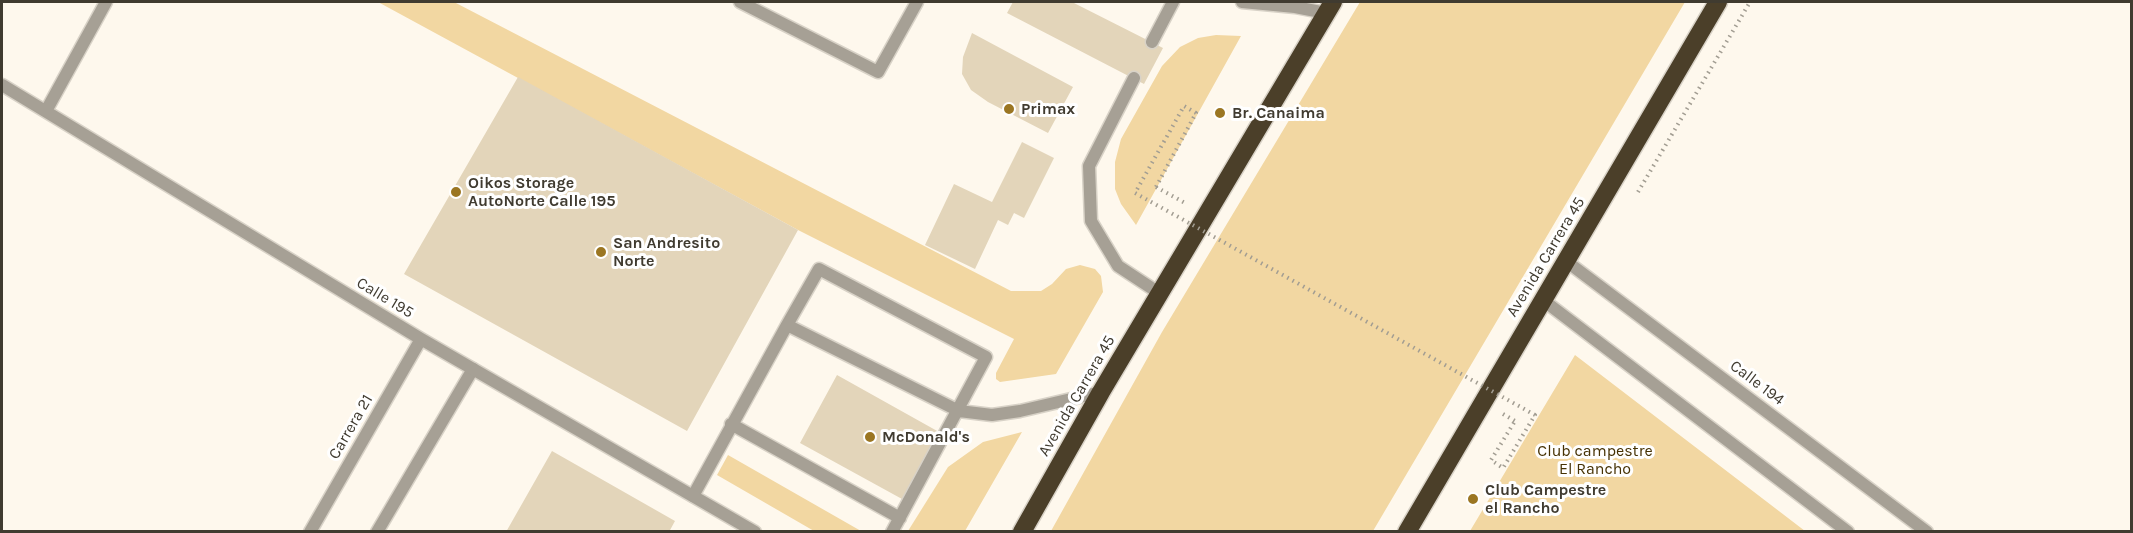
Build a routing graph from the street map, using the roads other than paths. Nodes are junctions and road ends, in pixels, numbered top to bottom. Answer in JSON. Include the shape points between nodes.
{"nodes":[{"id":1,"x":106,"y":2,"type":"edge"},
{"id":2,"x":740,"y":2,"type":"edge"},
{"id":3,"x":917,"y":2,"type":"edge"},
{"id":4,"x":1173,"y":2,"type":"edge"},
{"id":5,"x":1242,"y":2,"type":"edge"},
{"id":6,"x":1718,"y":2,"type":"edge"},
{"id":7,"x":1329,"y":7,"type":"edge"},
{"id":8,"x":1152,"y":42,"type":"dead end"},
{"id":9,"x":1134,"y":78,"type":"dead end"},
{"id":10,"x":2,"y":85,"type":"edge"},
{"id":11,"x":46,"y":111,"type":"junction"},
{"id":12,"x":1566,"y":261,"type":"junction"},
{"id":13,"x":1159,"y":293,"type":"junction"},
{"id":14,"x":1543,"y":300,"type":"junction"},
{"id":15,"x":787,"y":325,"type":"junction"},
{"id":16,"x":421,"y":339,"type":"junction"},
{"id":17,"x":473,"y":369,"type":"junction"},
{"id":18,"x":1101,"y":392,"type":"junction"},
{"id":19,"x":959,"y":411,"type":"junction"},
{"id":20,"x":731,"y":424,"type":"junction"},
{"id":21,"x":693,"y":496,"type":"junction"},
{"id":22,"x":900,"y":518,"type":"junction"},
{"id":23,"x":310,"y":531,"type":"edge"},
{"id":24,"x":377,"y":531,"type":"edge"},
{"id":25,"x":755,"y":531,"type":"edge"},
{"id":26,"x":892,"y":531,"type":"edge"},
{"id":27,"x":1022,"y":531,"type":"edge"},
{"id":28,"x":1407,"y":531,"type":"edge"},
{"id":29,"x":1848,"y":531,"type":"edge"},
{"id":30,"x":1927,"y":531,"type":"edge"}],
"edges":[{"from":1,"to":11,"type":"street"},
{"from":2,"to":3,"type":"street","via":[[878,72]]},
{"from":4,"to":8,"type":"street"},
{"from":5,"to":7,"type":"street"},
{"from":6,"to":12,"type":"highway","name":"Avenida Carrera 45"},
{"from":7,"to":13,"type":"highway","name":"Avenida Carrera 45"},
{"from":9,"to":13,"type":"street","via":[[1089,166],[1090,221],[1118,266]]},
{"from":10,"to":11,"type":"street","name":"Calle 195"},
{"from":11,"to":16,"type":"street","name":"Calle 195"},
{"from":12,"to":14,"type":"highway","name":"Avenida Carrera 45"},
{"from":12,"to":30,"type":"street","name":"Calle 194"},
{"from":13,"to":18,"type":"highway","name":"Avenida Carrera 45"},
{"from":14,"to":28,"type":"highway","name":"Avenida Carrera 45"},
{"from":14,"to":29,"type":"street"},
{"from":15,"to":19,"type":"street"},
{"from":15,"to":19,"type":"street","via":[[819,269],[986,357]]},
{"from":15,"to":20,"type":"street"},
{"from":16,"to":17,"type":"street","name":"Calle 195"},
{"from":16,"to":23,"type":"street","name":"Carrera 21"},
{"from":17,"to":21,"type":"street","name":"Calle 195"},
{"from":17,"to":24,"type":"street"},
{"from":18,"to":19,"type":"street","via":[[992,415]]},
{"from":18,"to":27,"type":"highway","name":"Avenida Carrera 45"},
{"from":19,"to":22,"type":"street"},
{"from":20,"to":21,"type":"street"},
{"from":20,"to":22,"type":"street"},
{"from":21,"to":25,"type":"street","name":"Calle 195"},
{"from":22,"to":26,"type":"street"}]}
